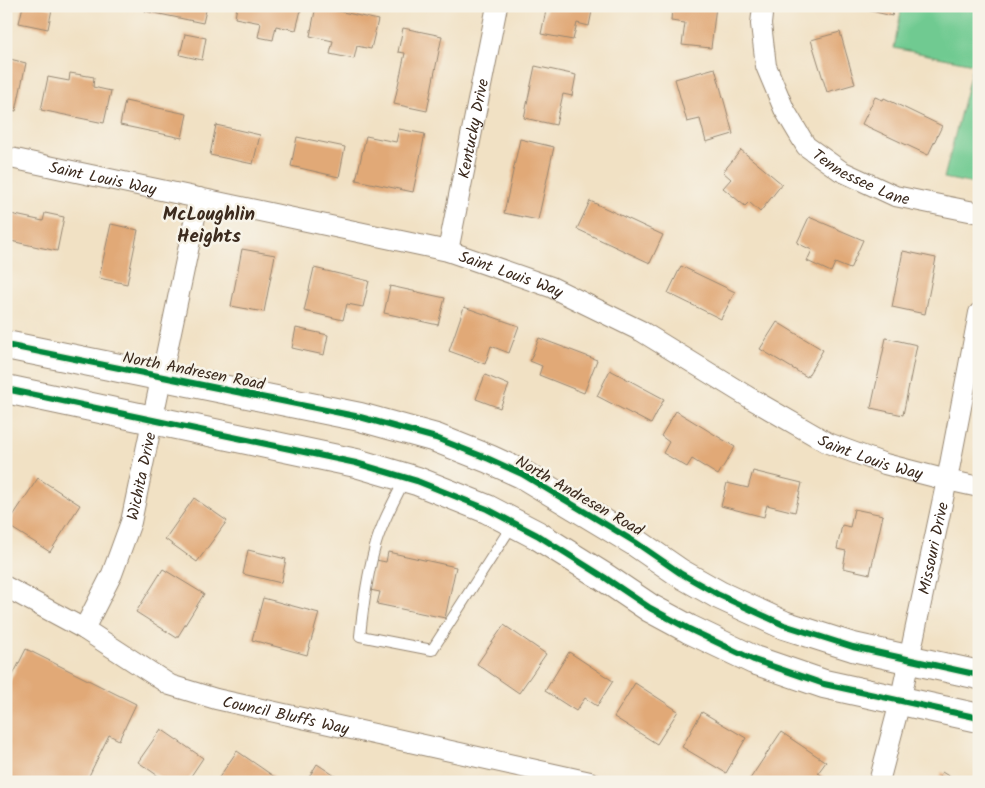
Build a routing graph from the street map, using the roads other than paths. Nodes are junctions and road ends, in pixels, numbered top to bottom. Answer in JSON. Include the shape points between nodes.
{"nodes":[{"id":1,"x":497,"y":6,"type":"edge"},
{"id":2,"x":763,"y":6,"type":"edge"},
{"id":3,"x":6,"y":157,"type":"edge"},
{"id":4,"x":199,"y":198,"type":"junction"},
{"id":5,"x":979,"y":213,"type":"edge"},
{"id":6,"x":448,"y":251,"type":"junction"},
{"id":7,"x":979,"y":313,"type":"edge"},
{"id":8,"x":6,"y":345,"type":"edge"},
{"id":9,"x":160,"y":378,"type":"junction"},
{"id":10,"x":6,"y":389,"type":"edge"},
{"id":11,"x":151,"y":420,"type":"junction"},
{"id":12,"x":406,"y":478,"type":"junction"},
{"id":13,"x":947,"y":480,"type":"junction"},
{"id":14,"x":979,"y":487,"type":"edge"},
{"id":15,"x":513,"y":523,"type":"junction"},
{"id":16,"x":6,"y":587,"type":"edge"},
{"id":17,"x":84,"y":629,"type":"junction"},
{"id":18,"x":909,"y":660,"type":"junction"},
{"id":19,"x":979,"y":675,"type":"edge"},
{"id":20,"x":900,"y":702,"type":"junction"},
{"id":21,"x":979,"y":718,"type":"edge"},
{"id":22,"x":590,"y":782,"type":"edge"},
{"id":23,"x":879,"y":782,"type":"edge"}],
"edges":[{"from":1,"to":6,"type":"street","name":"Kentucky Drive"},
{"from":2,"to":5,"type":"street","name":"Tennessee Lane","via":[[761,24],[766,66],[784,109],[806,146],[841,170],[895,196]]},
{"from":3,"to":4,"type":"street","name":"Saint Louis Way"},
{"from":4,"to":6,"type":"street","name":"Saint Louis Way"},
{"from":4,"to":9,"type":"street","name":"Wichita Drive"},
{"from":6,"to":13,"type":"street","name":"Saint Louis Way","via":[[551,287],[641,331],[828,443],[885,464]]},
{"from":7,"to":13,"type":"street","name":"Missouri Drive"},
{"from":8,"to":9,"type":"street","name":"North Andresen Road"},
{"from":9,"to":11,"type":"street","name":"Wichita Drive"},
{"from":9,"to":18,"type":"street","name":"North Andresen Road","via":[[360,417],[436,438],[522,474],[680,573],[784,625],[853,647]]},
{"from":10,"to":11,"type":"street"},
{"from":11,"to":12,"type":"street","via":[[356,463]]},
{"from":11,"to":17,"type":"street","name":"Wichita Drive","via":[[131,522],[112,574]]},
{"from":12,"to":15,"type":"street","via":[[487,509]]},
{"from":12,"to":15,"type":"lane","via":[[375,547],[363,603],[360,636],[432,650]]},
{"from":13,"to":14,"type":"street","name":"Saint Louis Way"},
{"from":13,"to":18,"type":"street","name":"Missouri Drive"},
{"from":15,"to":20,"type":"street","via":[[604,576],[650,608],[754,660],[824,684]]},
{"from":16,"to":17,"type":"street","name":"Council Bluffs Way"},
{"from":17,"to":22,"type":"street","name":"Council Bluffs Way","via":[[170,685],[216,699]]},
{"from":18,"to":19,"type":"street","name":"North Andresen Road"},
{"from":18,"to":20,"type":"street","name":"Missouri Drive"},
{"from":20,"to":21,"type":"street"},
{"from":20,"to":23,"type":"street","name":"Missouri Drive"}]}
